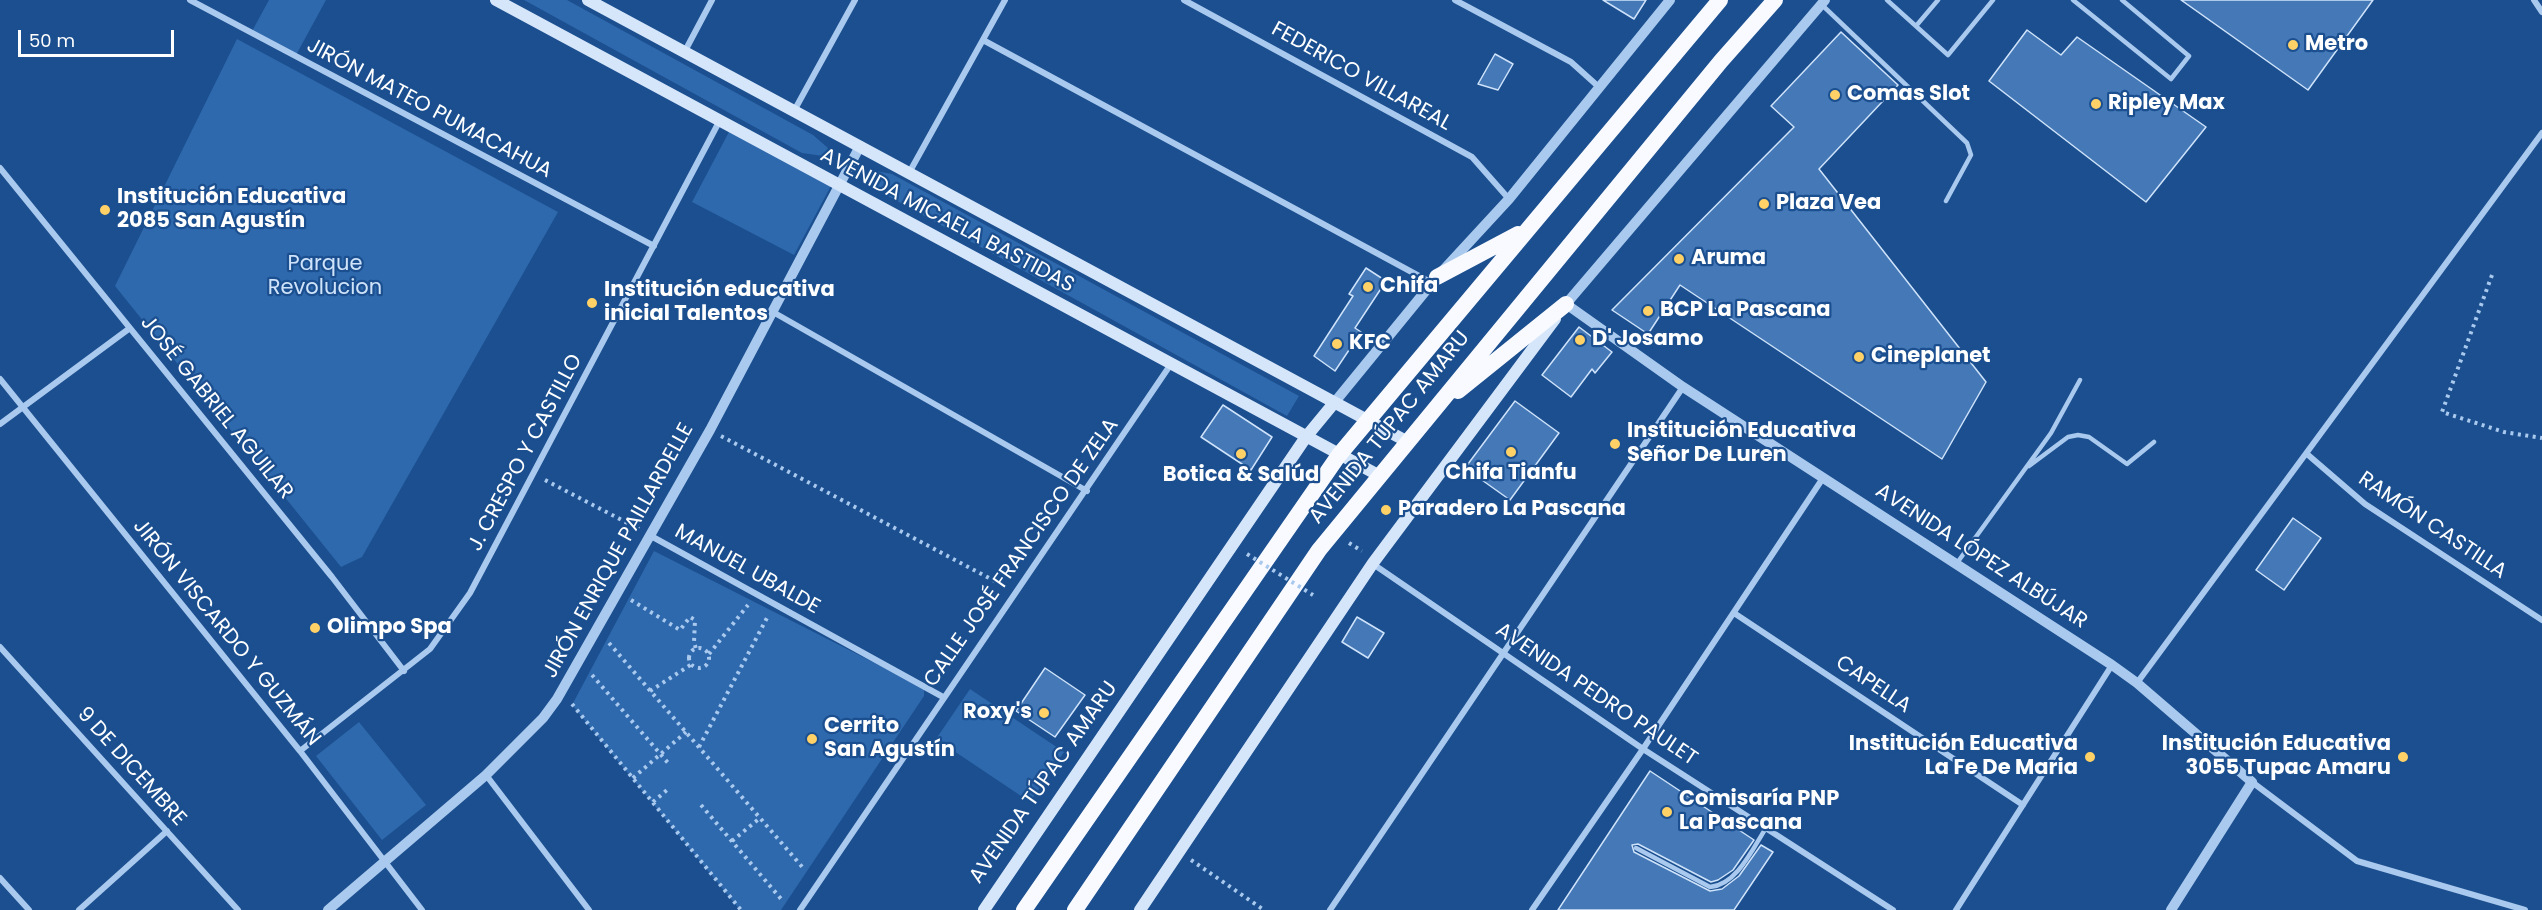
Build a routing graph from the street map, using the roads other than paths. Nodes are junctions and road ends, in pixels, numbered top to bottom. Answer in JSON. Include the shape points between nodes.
{"nodes":[{"id":1,"x":190,"y":0,"type":"edge"},
{"id":2,"x":496,"y":0,"type":"edge"},
{"id":3,"x":588,"y":0,"type":"edge"},
{"id":4,"x":712,"y":0,"type":"edge"},
{"id":5,"x":855,"y":0,"type":"edge"},
{"id":6,"x":1005,"y":0,"type":"edge"},
{"id":7,"x":1184,"y":0,"type":"edge"},
{"id":8,"x":1455,"y":0,"type":"edge"},
{"id":9,"x":1670,"y":0,"type":"edge"},
{"id":10,"x":1720,"y":0,"type":"edge"},
{"id":11,"x":1775,"y":0,"type":"edge"},
{"id":12,"x":1887,"y":0,"type":"edge"},
{"id":13,"x":1938,"y":0,"type":"edge"},
{"id":14,"x":1993,"y":0,"type":"edge"},
{"id":15,"x":2073,"y":0,"type":"edge"},
{"id":16,"x":2122,"y":0,"type":"edge"},
{"id":17,"x":2534,"y":0,"type":"edge"},
{"id":18,"x":1823,"y":2,"type":"edge"},
{"id":19,"x":2542,"y":12,"type":"edge"},
{"id":20,"x":1916,"y":26,"type":"junction"},
{"id":21,"x":983,"y":40,"type":"junction"},
{"id":22,"x":684,"y":52,"type":"junction"},
{"id":23,"x":1600,"y":88,"type":"junction"},
{"id":24,"x":794,"y":111,"type":"junction"},
{"id":25,"x":720,"y":120,"type":"junction"},
{"id":26,"x":2542,"y":133,"type":"edge"},
{"id":27,"x":860,"y":146,"type":"junction"},
{"id":28,"x":0,"y":168,"type":"edge"},
{"id":29,"x":909,"y":173,"type":"junction"},
{"id":30,"x":839,"y":185,"type":"junction"},
{"id":31,"x":1509,"y":199,"type":"junction"},
{"id":32,"x":1946,"y":201,"type":"dead end"},
{"id":33,"x":1526,"y":229,"type":"junction"},
{"id":34,"x":654,"y":246,"type":"junction"},
{"id":35,"x":1435,"y":280,"type":"junction"},
{"id":36,"x":1566,"y":304,"type":"junction"},
{"id":37,"x":773,"y":312,"type":"junction"},
{"id":38,"x":130,"y":328,"type":"junction"},
{"id":39,"x":1171,"y":364,"type":"junction"},
{"id":40,"x":0,"y":379,"type":"edge"},
{"id":41,"x":2080,"y":380,"type":"dead end"},
{"id":42,"x":1683,"y":387,"type":"junction"},
{"id":43,"x":1334,"y":403,"type":"junction"},
{"id":44,"x":24,"y":408,"type":"junction"},
{"id":45,"x":1430,"y":414,"type":"junction"},
{"id":46,"x":1366,"y":420,"type":"junction"},
{"id":47,"x":0,"y":424,"type":"edge"},
{"id":48,"x":1306,"y":437,"type":"junction"},
{"id":49,"x":1408,"y":442,"type":"junction"},
{"id":50,"x":2154,"y":442,"type":"dead end"},
{"id":51,"x":2307,"y":454,"type":"junction"},
{"id":52,"x":1340,"y":455,"type":"junction"},
{"id":53,"x":2023,"y":472,"type":"junction"},
{"id":54,"x":1380,"y":476,"type":"junction"},
{"id":55,"x":1823,"y":478,"type":"junction"},
{"id":56,"x":1087,"y":491,"type":"junction"},
{"id":57,"x":651,"y":536,"type":"junction"},
{"id":58,"x":1372,"y":563,"type":"junction"},
{"id":59,"x":1957,"y":563,"type":"junction"},
{"id":60,"x":1734,"y":613,"type":"junction"},
{"id":61,"x":2542,"y":620,"type":"edge"},
{"id":62,"x":0,"y":647,"type":"edge"},
{"id":63,"x":1504,"y":653,"type":"junction"},
{"id":64,"x":2112,"y":666,"type":"junction"},
{"id":65,"x":404,"y":671,"type":"junction"},
{"id":66,"x":2137,"y":683,"type":"junction"},
{"id":67,"x":943,"y":697,"type":"junction"},
{"id":68,"x":1643,"y":749,"type":"junction"},
{"id":69,"x":300,"y":751,"type":"junction"},
{"id":70,"x":486,"y":775,"type":"junction"},
{"id":71,"x":2252,"y":782,"type":"junction"},
{"id":72,"x":2023,"y":805,"type":"junction"},
{"id":73,"x":1766,"y":828,"type":"junction"},
{"id":74,"x":167,"y":831,"type":"junction"},
{"id":75,"x":1636,"y":848,"type":"dead end"},
{"id":76,"x":384,"y":863,"type":"junction"},
{"id":77,"x":0,"y":878,"type":"edge"},
{"id":78,"x":29,"y":910,"type":"edge"},
{"id":79,"x":79,"y":910,"type":"edge"},
{"id":80,"x":238,"y":910,"type":"edge"},
{"id":81,"x":328,"y":910,"type":"edge"},
{"id":82,"x":422,"y":910,"type":"edge"},
{"id":83,"x":589,"y":910,"type":"edge"},
{"id":84,"x":800,"y":910,"type":"edge"},
{"id":85,"x":984,"y":910,"type":"edge"},
{"id":86,"x":1024,"y":910,"type":"edge"},
{"id":87,"x":1076,"y":910,"type":"edge"},
{"id":88,"x":1140,"y":910,"type":"edge"},
{"id":89,"x":1330,"y":910,"type":"edge"},
{"id":90,"x":1532,"y":910,"type":"edge"},
{"id":91,"x":1893,"y":910,"type":"edge"},
{"id":92,"x":1956,"y":910,"type":"edge"},
{"id":93,"x":2171,"y":910,"type":"edge"},
{"id":94,"x":2525,"y":910,"type":"edge"}],
"edges":[{"from":1,"to":34,"type":"street","name":"JIRÓN MATEO PUMACAHUA"},
{"from":2,"to":25,"type":"main road","name":"AVENIDA MICAELA BASTIDAS"},
{"from":3,"to":22,"type":"main road","name":"AVENIDA MICAELA BASTIDAS"},
{"from":4,"to":22,"type":"street"},
{"from":5,"to":24,"type":"street"},
{"from":6,"to":21,"type":"street"},
{"from":7,"to":31,"type":"street","name":"FEDERICO VILLAREAL","via":[[1472,157]]},
{"from":8,"to":23,"type":"street","via":[[1571,62]]},
{"from":9,"to":23,"type":"street","name":"AVENIDA TÚPAC AMARU"},
{"from":10,"to":33,"type":"highway","name":"AVENIDA TÚPAC AMARU"},
{"from":11,"to":45,"type":"highway","name":"AVENIDA TÚPAC AMARU"},
{"from":12,"to":20,"type":"lane"},
{"from":13,"to":20,"type":"lane"},
{"from":14,"to":20,"type":"lane","via":[[1948,55]]},
{"from":15,"to":16,"type":"lane","via":[[2171,79],[2189,56]]},
{"from":17,"to":19,"type":"street"},
{"from":18,"to":32,"type":"lane","via":[[1967,142],[1971,155]]},
{"from":18,"to":36,"type":"street"},
{"from":21,"to":29,"type":"street"},
{"from":21,"to":35,"type":"street"},
{"from":22,"to":24,"type":"main road","name":"AVENIDA MICAELA BASTIDAS"},
{"from":23,"to":31,"type":"street","name":"AVENIDA TÚPAC AMARU"},
{"from":24,"to":27,"type":"main road","name":"AVENIDA MICAELA BASTIDAS"},
{"from":25,"to":30,"type":"main road","name":"AVENIDA MICAELA BASTIDAS"},
{"from":25,"to":34,"type":"street","name":"J. CRESPO Y CASTILLO"},
{"from":26,"to":51,"type":"street"},
{"from":27,"to":29,"type":"main road","name":"AVENIDA MICAELA BASTIDAS"},
{"from":27,"to":30,"type":"street","name":"JIRÓN ENRIQUE PAILLARDELLE"},
{"from":28,"to":38,"type":"street","name":"JOSÉ GABRIEL AGUILAR"},
{"from":29,"to":43,"type":"main road","name":"AVENIDA MICAELA BASTIDAS"},
{"from":30,"to":37,"type":"street","name":"JIRÓN ENRIQUE PAILLARDELLE"},
{"from":30,"to":39,"type":"main road","name":"AVENIDA MICAELA BASTIDAS"},
{"from":31,"to":35,"type":"street","name":"AVENIDA TÚPAC AMARU"},
{"from":33,"to":35,"type":"highway"},
{"from":33,"to":46,"type":"highway","name":"AVENIDA TÚPAC AMARU"},
{"from":34,"to":65,"type":"street","name":"J. CRESPO Y CASTILLO","via":[[470,593],[430,649]]},
{"from":35,"to":43,"type":"street","name":"AVENIDA TÚPAC AMARU"},
{"from":36,"to":42,"type":"street","name":"AVENIDA LÓPEZ ALBÚJAR"},
{"from":36,"to":45,"type":"highway"},
{"from":36,"to":58,"type":"main road"},
{"from":37,"to":56,"type":"street"},
{"from":37,"to":57,"type":"street","name":"JIRÓN ENRIQUE PAILLARDELLE"},
{"from":38,"to":44,"type":"street"},
{"from":38,"to":65,"type":"street","name":"JOSÉ GABRIEL AGUILAR"},
{"from":39,"to":48,"type":"main road","name":"AVENIDA MICAELA BASTIDAS"},
{"from":39,"to":56,"type":"street","name":"CALLE JOSÉ FRANCISCO DE ZELA"},
{"from":40,"to":44,"type":"street","name":"JIRÓN VISCARDO Y GUZMÁN"},
{"from":41,"to":53,"type":"lane"},
{"from":42,"to":55,"type":"street","name":"AVENIDA LÓPEZ ALBÚJAR"},
{"from":42,"to":63,"type":"street"},
{"from":43,"to":46,"type":"main road","name":"AVENIDA MICAELA BASTIDAS"},
{"from":43,"to":48,"type":"main road","name":"AVENIDA TÚPAC AMARU"},
{"from":44,"to":47,"type":"street"},
{"from":44,"to":69,"type":"street","name":"JIRÓN VISCARDO Y GUZMÁN"},
{"from":45,"to":49,"type":"highway","name":"AVENIDA TÚPAC AMARU"},
{"from":46,"to":49,"type":"main road","name":"AVENIDA MICAELA BASTIDAS"},
{"from":46,"to":52,"type":"highway","name":"AVENIDA TÚPAC AMARU"},
{"from":48,"to":52,"type":"main road","name":"AVENIDA MICAELA BASTIDAS"},
{"from":48,"to":85,"type":"main road","name":"AVENIDA TÚPAC AMARU"},
{"from":49,"to":54,"type":"highway","name":"AVENIDA TÚPAC AMARU"},
{"from":50,"to":53,"type":"lane","via":[[2127,464],[2089,437],[2068,437]]},
{"from":51,"to":61,"type":"street","name":"RAMÓN CASTILLA","via":[[2365,504]]},
{"from":51,"to":66,"type":"street"},
{"from":52,"to":54,"type":"main road","name":"AVENIDA MICAELA BASTIDAS"},
{"from":52,"to":86,"type":"highway","name":"AVENIDA TÚPAC AMARU"},
{"from":53,"to":59,"type":"lane"},
{"from":54,"to":87,"type":"highway","name":"AVENIDA TÚPAC AMARU","via":[[1319,550]]},
{"from":55,"to":59,"type":"street","name":"AVENIDA LÓPEZ ALBÚJAR"},
{"from":55,"to":60,"type":"street"},
{"from":56,"to":67,"type":"street","name":"CALLE JOSÉ FRANCISCO DE ZELA"},
{"from":57,"to":67,"type":"street","name":"MANUEL UBALDE"},
{"from":57,"to":70,"type":"street","name":"JIRÓN ENRIQUE PAILLARDELLE","via":[[562,692],[543,718]]},
{"from":58,"to":63,"type":"street","name":"AVENIDA PEDRO PAULET"},
{"from":58,"to":88,"type":"main road"},
{"from":59,"to":64,"type":"street","name":"AVENIDA LÓPEZ ALBÚJAR"},
{"from":60,"to":68,"type":"street"},
{"from":60,"to":72,"type":"street","name":"CAPELLA"},
{"from":62,"to":74,"type":"street","name":"9 DE DICEMBRE"},
{"from":63,"to":68,"type":"street","name":"AVENIDA PEDRO PAULET"},
{"from":63,"to":89,"type":"street"},
{"from":64,"to":66,"type":"street","name":"AVENIDA LÓPEZ ALBÚJAR"},
{"from":64,"to":72,"type":"street"},
{"from":65,"to":69,"type":"street","name":"J. CRESPO Y CASTILLO"},
{"from":66,"to":71,"type":"street","name":"AVENIDA LÓPEZ ALBÚJAR"},
{"from":67,"to":84,"type":"street","name":"CALLE JOSÉ FRANCISCO DE ZELA"},
{"from":68,"to":73,"type":"street","name":"AVENIDA PEDRO PAULET"},
{"from":68,"to":90,"type":"street"},
{"from":69,"to":76,"type":"street","name":"JIRÓN VISCARDO Y GUZMÁN"},
{"from":70,"to":76,"type":"street","name":"JIRÓN ENRIQUE PAILLARDELLE"},
{"from":70,"to":83,"type":"street"},
{"from":71,"to":93,"type":"street"},
{"from":71,"to":94,"type":"street","via":[[2358,861]]},
{"from":72,"to":92,"type":"street"},
{"from":73,"to":75,"type":"lane","via":[[1740,868],[1717,886],[1710,887]]},
{"from":73,"to":91,"type":"street","name":"AVENIDA PEDRO PAULET"},
{"from":74,"to":79,"type":"street"},
{"from":74,"to":80,"type":"street","name":"9 DE DICEMBRE"},
{"from":76,"to":81,"type":"street","name":"JIRÓN ENRIQUE PAILLARDELLE"},
{"from":76,"to":82,"type":"street","name":"JIRÓN VISCARDO Y GUZMÁN"},
{"from":77,"to":78,"type":"street"}]}
